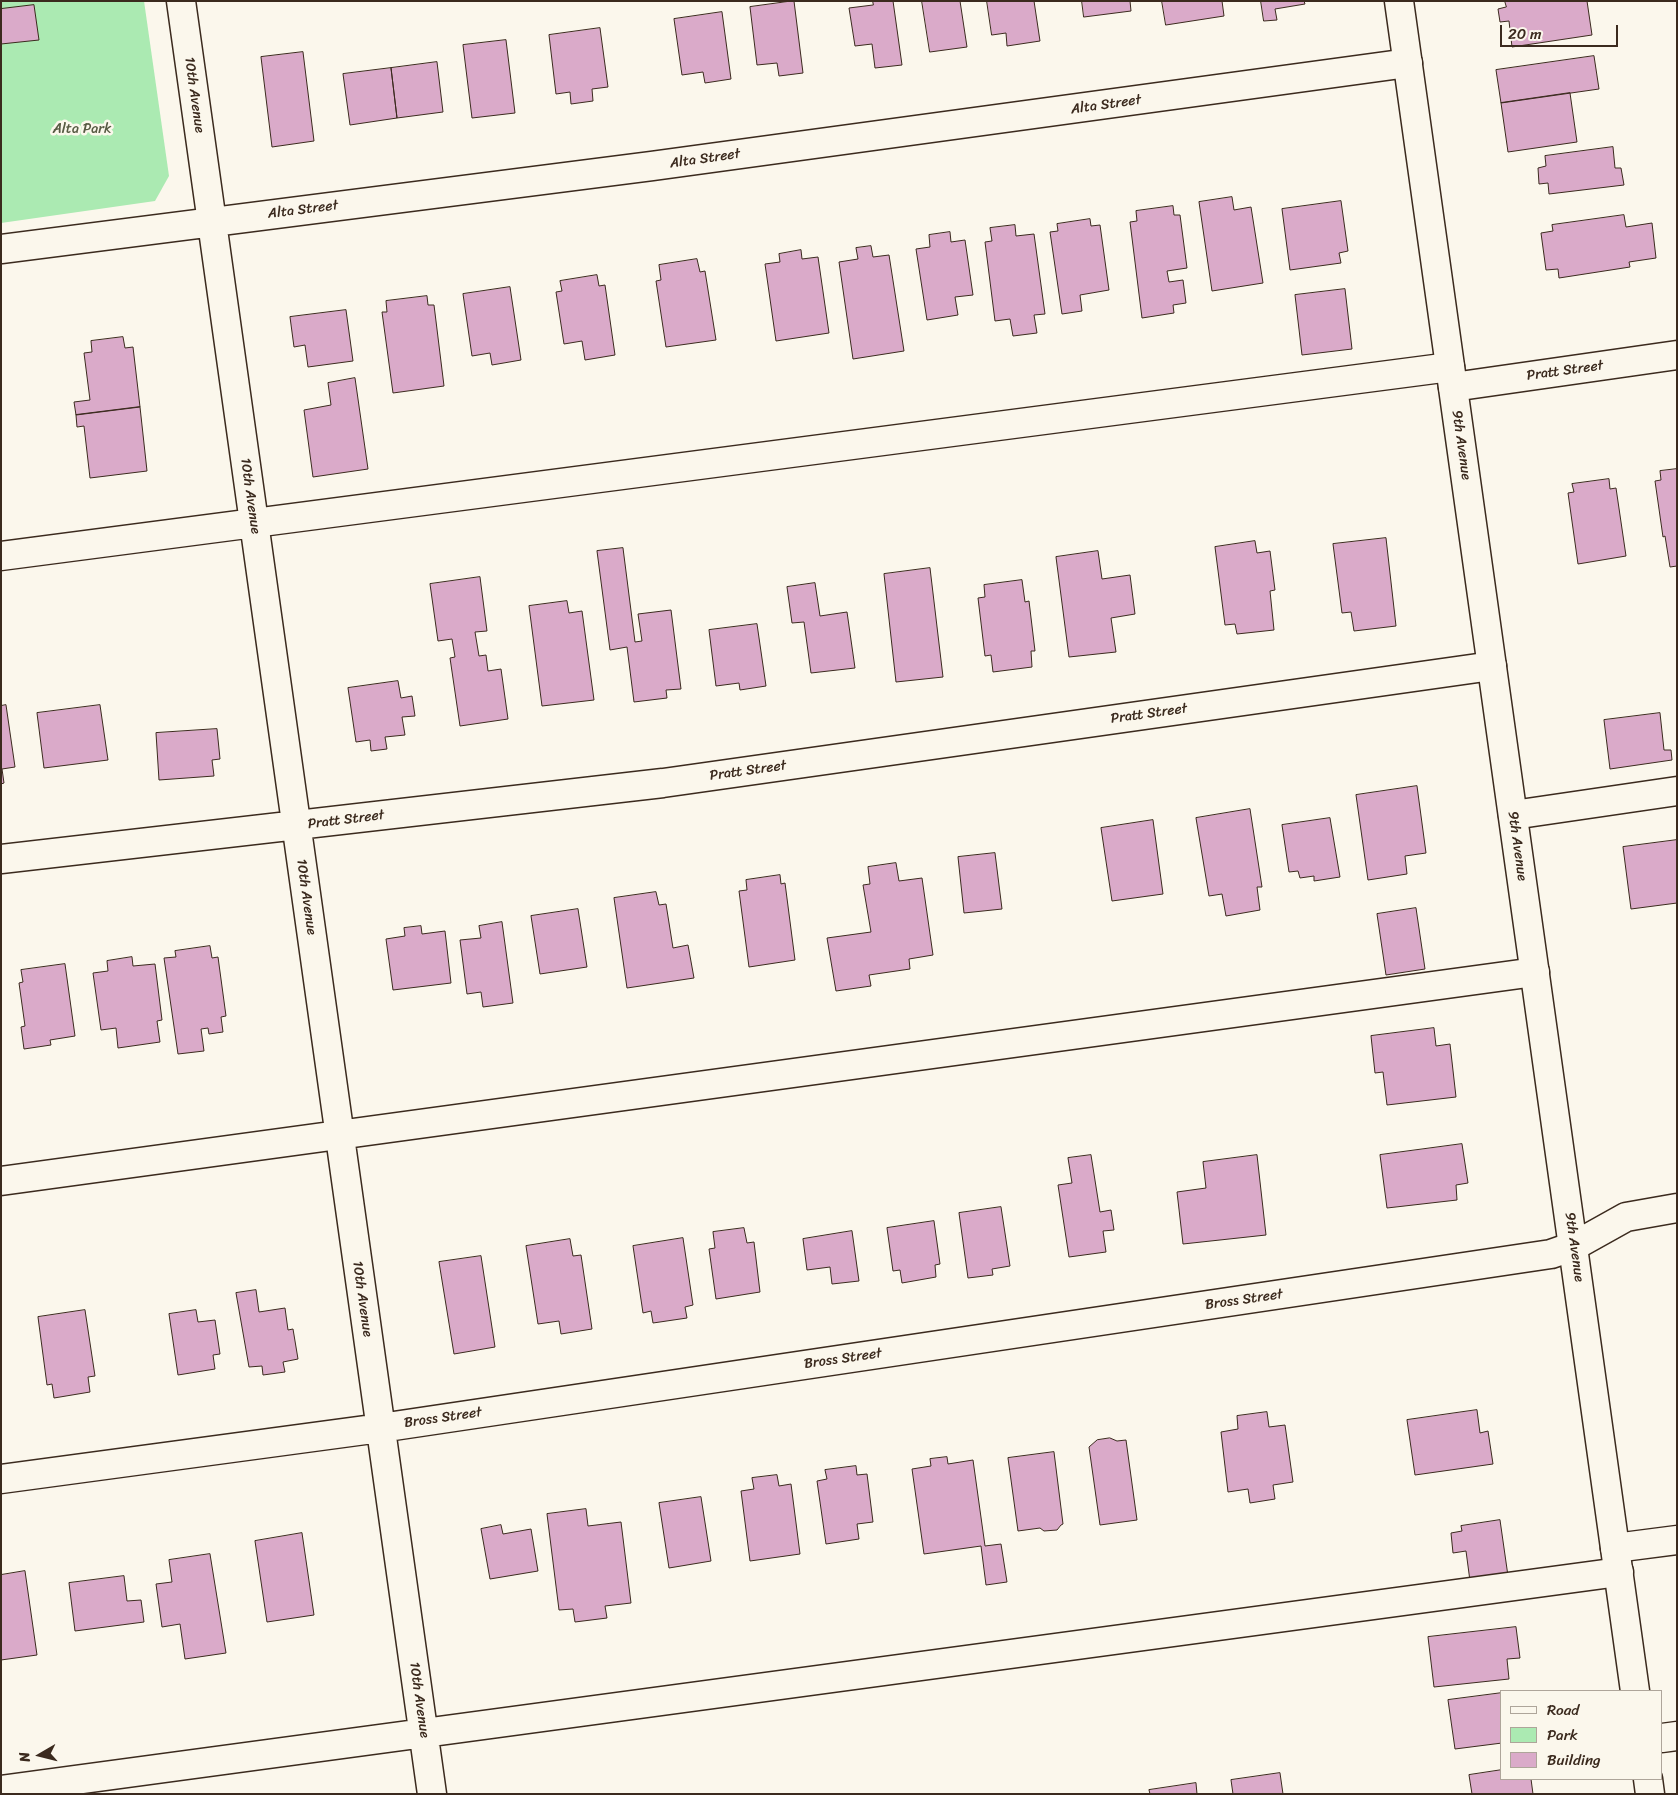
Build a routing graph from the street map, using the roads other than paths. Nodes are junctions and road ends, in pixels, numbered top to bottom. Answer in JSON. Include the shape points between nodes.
{"nodes":[{"id":1,"x":181,"y":1,"type":"edge"},
{"id":2,"x":1399,"y":1,"type":"edge"},
{"id":3,"x":1408,"y":63,"type":"junction"},
{"id":4,"x":212,"y":221,"type":"junction"},
{"id":5,"x":1,"y":249,"type":"edge"},
{"id":6,"x":1677,"y":355,"type":"edge"},
{"id":7,"x":1451,"y":377,"type":"junction"},
{"id":8,"x":254,"y":523,"type":"junction"},
{"id":9,"x":1,"y":556,"type":"edge"},
{"id":10,"x":1492,"y":666,"type":"junction"},
{"id":11,"x":1677,"y":791,"type":"edge"},
{"id":12,"x":1513,"y":815,"type":"junction"},
{"id":13,"x":296,"y":826,"type":"junction"},
{"id":14,"x":1,"y":859,"type":"edge"},
{"id":15,"x":1535,"y":972,"type":"junction"},
{"id":16,"x":340,"y":1134,"type":"junction"},
{"id":17,"x":1,"y":1181,"type":"edge"},
{"id":18,"x":1677,"y":1208,"type":"edge"},
{"id":19,"x":1574,"y":1246,"type":"junction"},
{"id":20,"x":380,"y":1428,"type":"junction"},
{"id":21,"x":1,"y":1479,"type":"edge"},
{"id":22,"x":1677,"y":1540,"type":"edge"},
{"id":23,"x":1617,"y":1560,"type":"junction"},
{"id":24,"x":1635,"y":1690,"type":"edge"},
{"id":25,"x":423,"y":1732,"type":"junction"},
{"id":26,"x":1677,"y":1736,"type":"edge"},
{"id":27,"x":1663,"y":1738,"type":"edge"},
{"id":28,"x":1648,"y":1780,"type":"edge"},
{"id":29,"x":1,"y":1790,"type":"edge"},
{"id":30,"x":432,"y":1794,"type":"edge"},
{"id":31,"x":1650,"y":1794,"type":"edge"}],
"edges":[{"from":1,"to":4,"type":"street","name":"10th Avenue"},
{"from":2,"to":3,"type":"street","name":"9th Avenue"},
{"from":3,"to":4,"type":"street","name":"Alta Street","via":[[652,166]]},
{"from":3,"to":7,"type":"street","name":"9th Avenue"},
{"from":4,"to":5,"type":"street","name":"Alta Street"},
{"from":4,"to":8,"type":"street","name":"10th Avenue"},
{"from":6,"to":7,"type":"street","name":"Pratt Street"},
{"from":7,"to":8,"type":"street","name":"Pratt Street"},
{"from":7,"to":10,"type":"street","name":"9th Avenue"},
{"from":8,"to":9,"type":"street","name":"Pratt Street"},
{"from":8,"to":13,"type":"street","name":"10th Avenue"},
{"from":10,"to":12,"type":"street","name":"9th Avenue"},
{"from":10,"to":13,"type":"street","name":"Pratt Street","via":[[663,783]]},
{"from":11,"to":12,"type":"street"},
{"from":12,"to":15,"type":"street","name":"9th Avenue"},
{"from":13,"to":14,"type":"street","name":"Pratt Street"},
{"from":13,"to":16,"type":"street","name":"10th Avenue"},
{"from":15,"to":16,"type":"street"},
{"from":15,"to":19,"type":"street","name":"9th Avenue"},
{"from":16,"to":17,"type":"street"},
{"from":16,"to":20,"type":"street","name":"10th Avenue"},
{"from":18,"to":19,"type":"street","name":"Bross Street","via":[[1626,1217]]},
{"from":19,"to":20,"type":"street","name":"Bross Street","via":[[1532,1257]]},
{"from":19,"to":23,"type":"street","name":"9th Avenue"},
{"from":20,"to":21,"type":"street","name":"Bross Street"},
{"from":20,"to":25,"type":"street","name":"10th Avenue"},
{"from":22,"to":23,"type":"street"},
{"from":23,"to":24,"type":"street","name":"9th Avenue"},
{"from":23,"to":25,"type":"street"},
{"from":25,"to":29,"type":"street"},
{"from":25,"to":30,"type":"street","name":"10th Avenue"},
{"from":26,"to":27,"type":"street"},
{"from":28,"to":31,"type":"street"}]}
